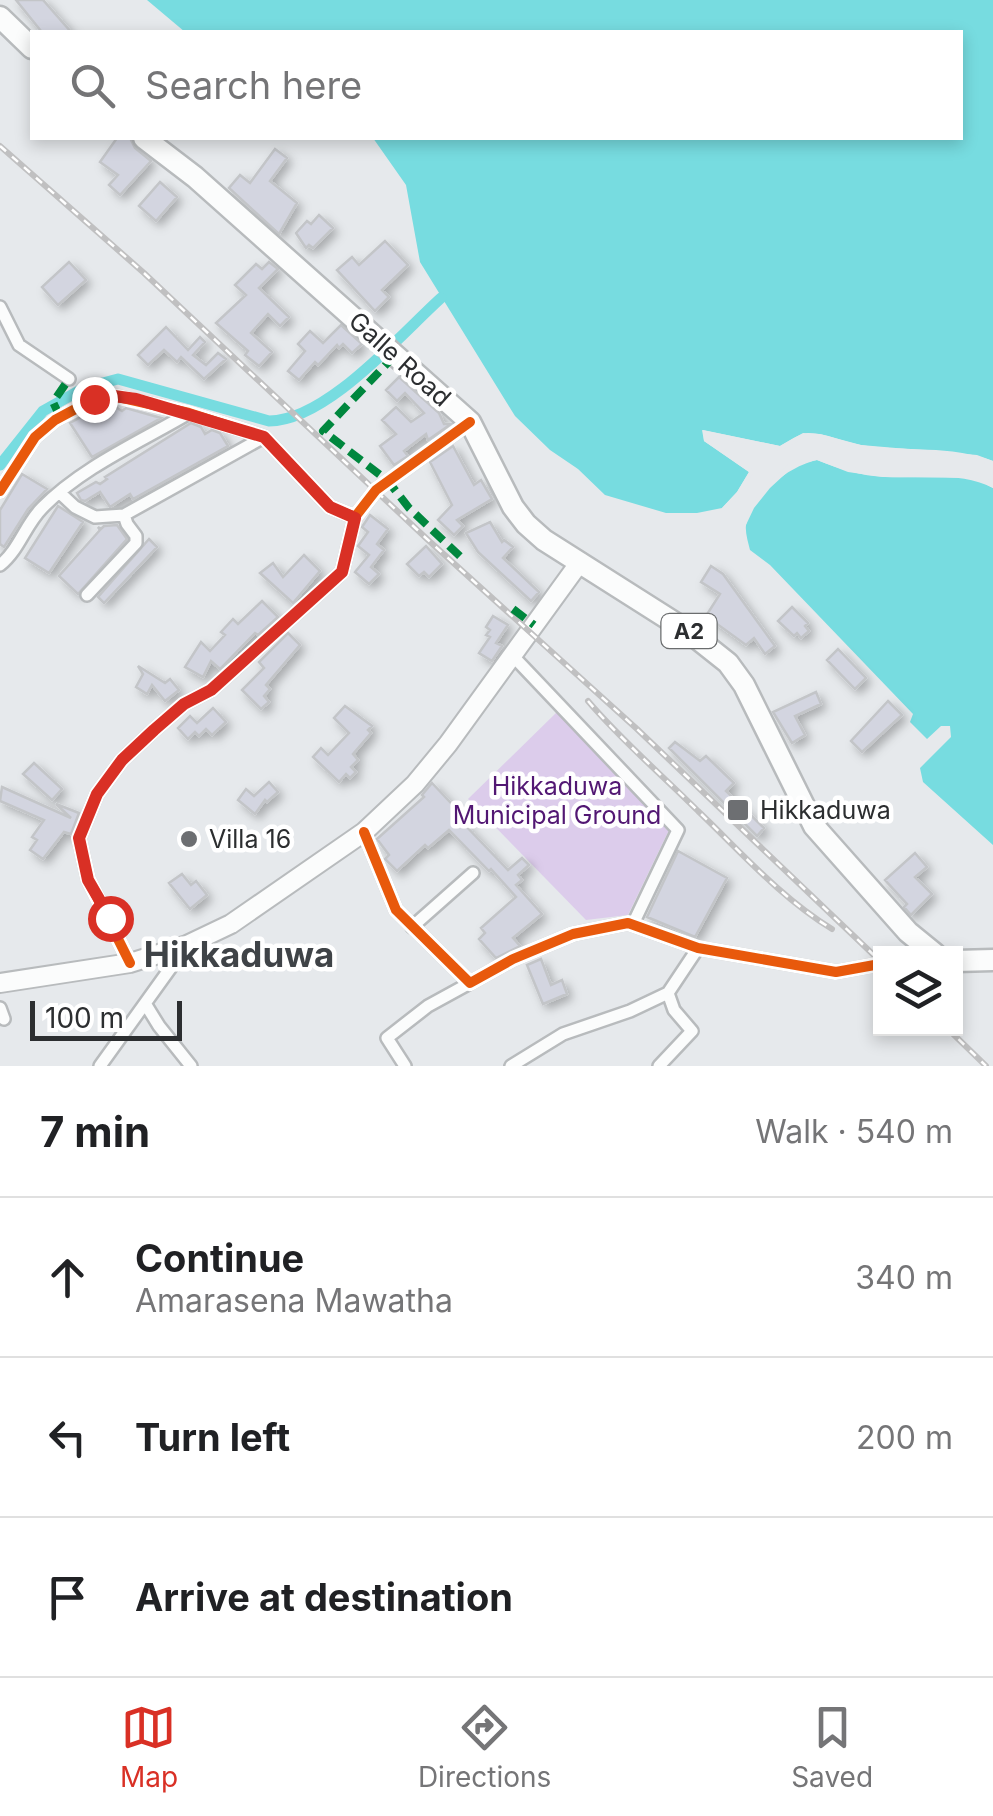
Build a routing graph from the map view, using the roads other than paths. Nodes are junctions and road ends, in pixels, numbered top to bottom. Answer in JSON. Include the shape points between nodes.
{"nodes":[{"id":1,"x":0,"y":17,"type":"edge"},
{"id":2,"x":30,"y":46,"type":"edge"},
{"id":3,"x":147,"y":140,"type":"edge"},
{"id":4,"x":0,"y":307,"type":"edge"},
{"id":5,"x":69,"y":379,"type":"dead end"},
{"id":6,"x":189,"y":413,"type":"junction"},
{"id":7,"x":470,"y":422,"type":"junction"},
{"id":8,"x":264,"y":437,"type":"junction"},
{"id":9,"x":0,"y":490,"type":"edge"},
{"id":10,"x":60,"y":493,"type":"junction"},
{"id":11,"x":124,"y":515,"type":"junction"},
{"id":12,"x":355,"y":518,"type":"junction"},
{"id":13,"x":580,"y":562,"type":"junction"},
{"id":14,"x":0,"y":565,"type":"edge"},
{"id":15,"x":88,"y":595,"type":"dead end"},
{"id":16,"x":512,"y":655,"type":"junction"},
{"id":17,"x":364,"y":832,"type":"junction"},
{"id":18,"x":473,"y":873,"type":"dead end"},
{"id":19,"x":632,"y":924,"type":"junction"},
{"id":20,"x":412,"y":927,"type":"junction"},
{"id":21,"x":187,"y":945,"type":"junction"},
{"id":22,"x":919,"y":946,"type":"edge"},
{"id":23,"x":698,"y":948,"type":"junction"},
{"id":24,"x":993,"y":960,"type":"edge"},
{"id":25,"x":963,"y":961,"type":"edge"},
{"id":26,"x":130,"y":963,"type":"junction"},
{"id":27,"x":873,"y":965,"type":"edge"},
{"id":28,"x":0,"y":983,"type":"edge"},
{"id":29,"x":470,"y":983,"type":"junction"},
{"id":30,"x":668,"y":993,"type":"junction"},
{"id":31,"x":146,"y":1005,"type":"junction"},
{"id":32,"x":100,"y":1066,"type":"edge"},
{"id":33,"x":192,"y":1066,"type":"edge"},
{"id":34,"x":405,"y":1066,"type":"edge"},
{"id":35,"x":511,"y":1066,"type":"edge"},
{"id":36,"x":659,"y":1066,"type":"edge"}],
"edges":[{"from":1,"to":2,"type":"highway"},
{"from":3,"to":7,"type":"highway","name":"Galle Road","number":"A2"},
{"from":4,"to":5,"type":"street","via":[[20,345]]},
{"from":6,"to":8,"type":"street"},
{"from":6,"to":9,"type":"street","via":[[136,399],[94,399],[35,437]]},
{"from":6,"to":10,"type":"street"},
{"from":7,"to":12,"type":"street","via":[[376,490]]},
{"from":7,"to":13,"type":"highway","name":"Galle Road","number":"A2","via":[[526,524]]},
{"from":8,"to":11,"type":"street"},
{"from":8,"to":12,"type":"street","via":[[330,507]]},
{"from":10,"to":11,"type":"street","via":[[95,517]]},
{"from":10,"to":14,"type":"street"},
{"from":11,"to":15,"type":"street","via":[[136,544]]},
{"from":12,"to":26,"type":"street","via":[[342,572],[211,690],[154,730],[97,794],[79,838],[88,880]]},
{"from":13,"to":16,"type":"main road"},
{"from":13,"to":22,"type":"highway","name":"Galle Road","number":"A2","via":[[735,670],[814,826]]},
{"from":16,"to":17,"type":"main road","via":[[415,784]]},
{"from":16,"to":19,"type":"street","via":[[678,830]]},
{"from":17,"to":20,"type":"street","via":[[396,910]]},
{"from":17,"to":21,"type":"main road","via":[[231,924]]},
{"from":18,"to":20,"type":"street"},
{"from":19,"to":23,"type":"street"},
{"from":19,"to":29,"type":"street","via":[[573,934]]},
{"from":20,"to":29,"type":"street"},
{"from":21,"to":26,"type":"main road"},
{"from":21,"to":31,"type":"street"},
{"from":23,"to":27,"type":"street","via":[[836,972]]},
{"from":23,"to":30,"type":"street"},
{"from":24,"to":25,"type":"highway"},
{"from":26,"to":28,"type":"main road"},
{"from":29,"to":34,"type":"street","via":[[386,1038]]},
{"from":30,"to":35,"type":"street","via":[[563,1034]]},
{"from":30,"to":36,"type":"street","via":[[692,1031]]},
{"from":31,"to":32,"type":"street"},
{"from":31,"to":33,"type":"street"}]}
